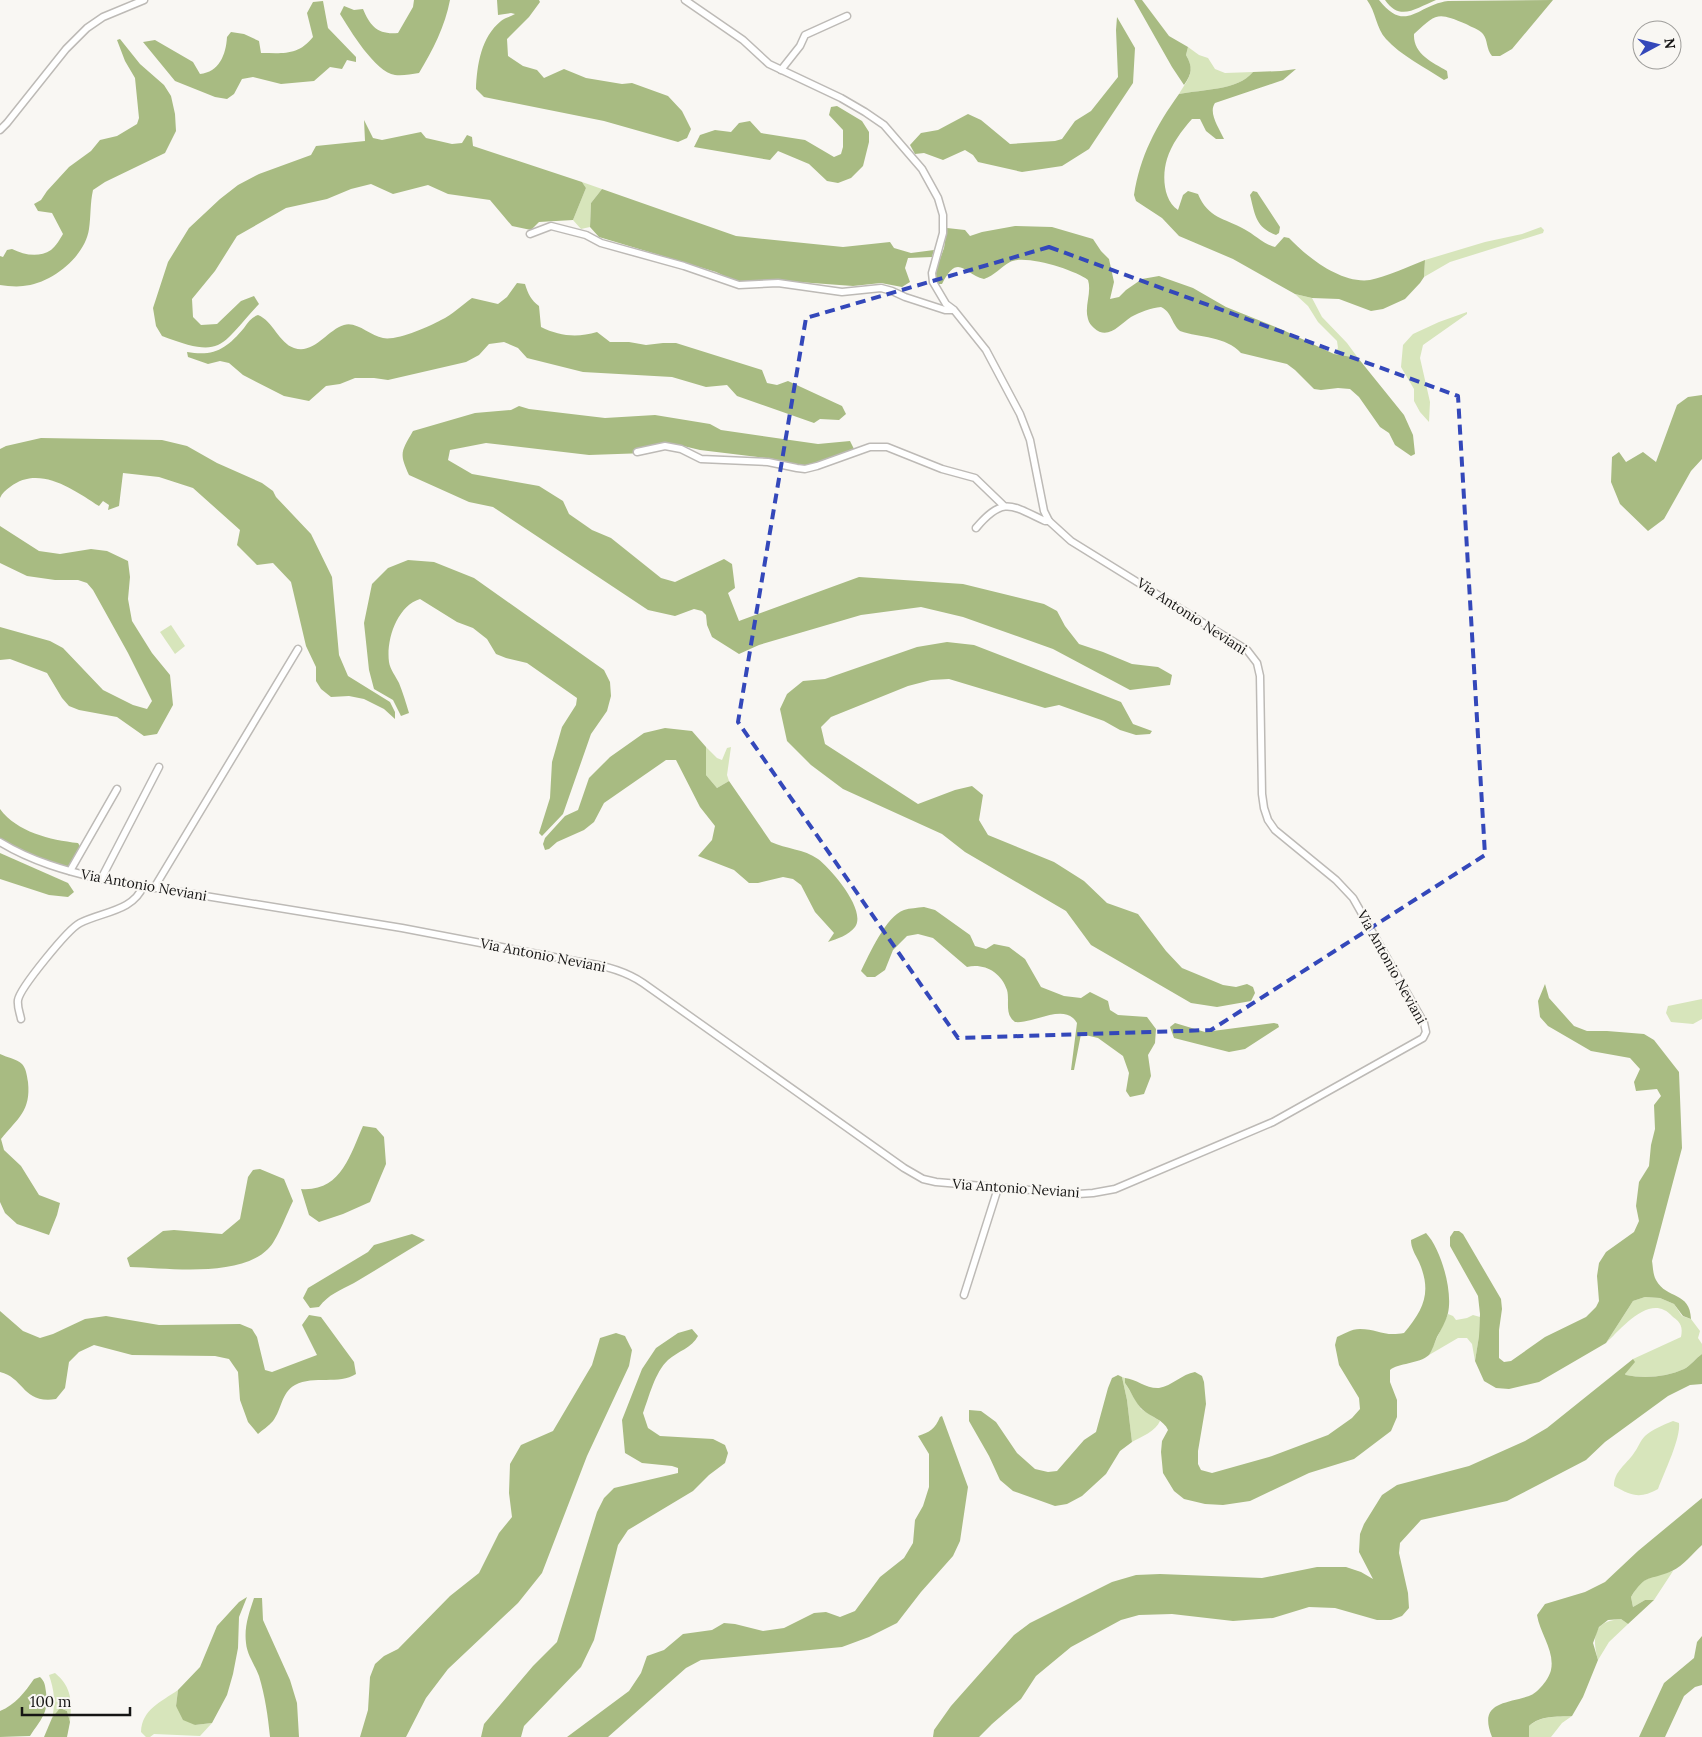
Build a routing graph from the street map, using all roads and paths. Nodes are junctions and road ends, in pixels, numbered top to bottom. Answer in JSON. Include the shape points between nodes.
{"nodes":[{"id":1,"x":144,"y":0,"type":"edge"},
{"id":2,"x":685,"y":0,"type":"edge"},
{"id":3,"x":847,"y":16,"type":"dead end"},
{"id":4,"x":781,"y":70,"type":"junction"},
{"id":5,"x":0,"y":130,"type":"edge"},
{"id":6,"x":530,"y":234,"type":"dead end"},
{"id":7,"x":954,"y":310,"type":"junction"},
{"id":8,"x":637,"y":452,"type":"dead end"},
{"id":9,"x":1004,"y":506,"type":"junction"},
{"id":10,"x":1049,"y":521,"type":"junction"},
{"id":11,"x":976,"y":528,"type":"dead end"},
{"id":12,"x":298,"y":649,"type":"dead end"},
{"id":13,"x":159,"y":767,"type":"dead end"},
{"id":14,"x":117,"y":789,"type":"dead end"},
{"id":15,"x":0,"y":842,"type":"edge"},
{"id":16,"x":70,"y":871,"type":"junction"},
{"id":17,"x":101,"y":879,"type":"junction"},
{"id":18,"x":143,"y":886,"type":"junction"},
{"id":19,"x":154,"y":888,"type":"junction"},
{"id":20,"x":21,"y":1019,"type":"dead end"},
{"id":21,"x":998,"y":1188,"type":"junction"},
{"id":22,"x":964,"y":1295,"type":"dead end"}],
"edges":[{"from":1,"to":5,"type":"street","via":[[89,26]]},
{"from":2,"to":4,"type":"street"},
{"from":3,"to":4,"type":"street","via":[[805,35]]},
{"from":4,"to":7,"type":"street","via":[[840,98],[884,125],[922,169],[938,198],[943,215],[942,241],[932,280],[946,304]]},
{"from":6,"to":7,"type":"street","via":[[551,226],[586,234],[602,243],[684,266],[739,286],[778,283],[842,292],[881,288],[945,310]]},
{"from":7,"to":10,"type":"street","via":[[986,350],[1020,414],[1030,440],[1044,511]]},
{"from":8,"to":9,"type":"street","via":[[665,446],[681,449],[701,459],[768,462],[805,468],[870,447],[887,447],[975,478]]},
{"from":9,"to":10,"type":"street","name":"Via Antonio Neviani"},
{"from":9,"to":11,"type":"street","via":[[984,518]]},
{"from":10,"to":21,"type":"street","name":"Via Antonio Neviani","via":[[1071,541],[1226,636],[1254,657],[1260,676],[1262,794],[1267,818],[1275,830],[1353,898],[1424,1023],[1426,1032],[1420,1040],[1291,1113],[1118,1187],[1083,1194]]},
{"from":12,"to":19,"type":"street","via":[[255,714]]},
{"from":13,"to":17,"type":"street"},
{"from":14,"to":16,"type":"street"},
{"from":15,"to":16,"type":"street","name":"Via Antonio Neviani","via":[[22,854]]},
{"from":16,"to":17,"type":"street","name":"Via Antonio Neviani"},
{"from":17,"to":18,"type":"street","name":"Via Antonio Neviani"},
{"from":18,"to":19,"type":"street","name":"Via Antonio Neviani"},
{"from":18,"to":20,"type":"street","via":[[136,899],[74,927],[28,981],[18,999]]},
{"from":19,"to":21,"type":"street","name":"Via Antonio Neviani","via":[[402,928],[614,968],[643,983],[914,1174],[936,1182]]},
{"from":21,"to":22,"type":"street"}]}
